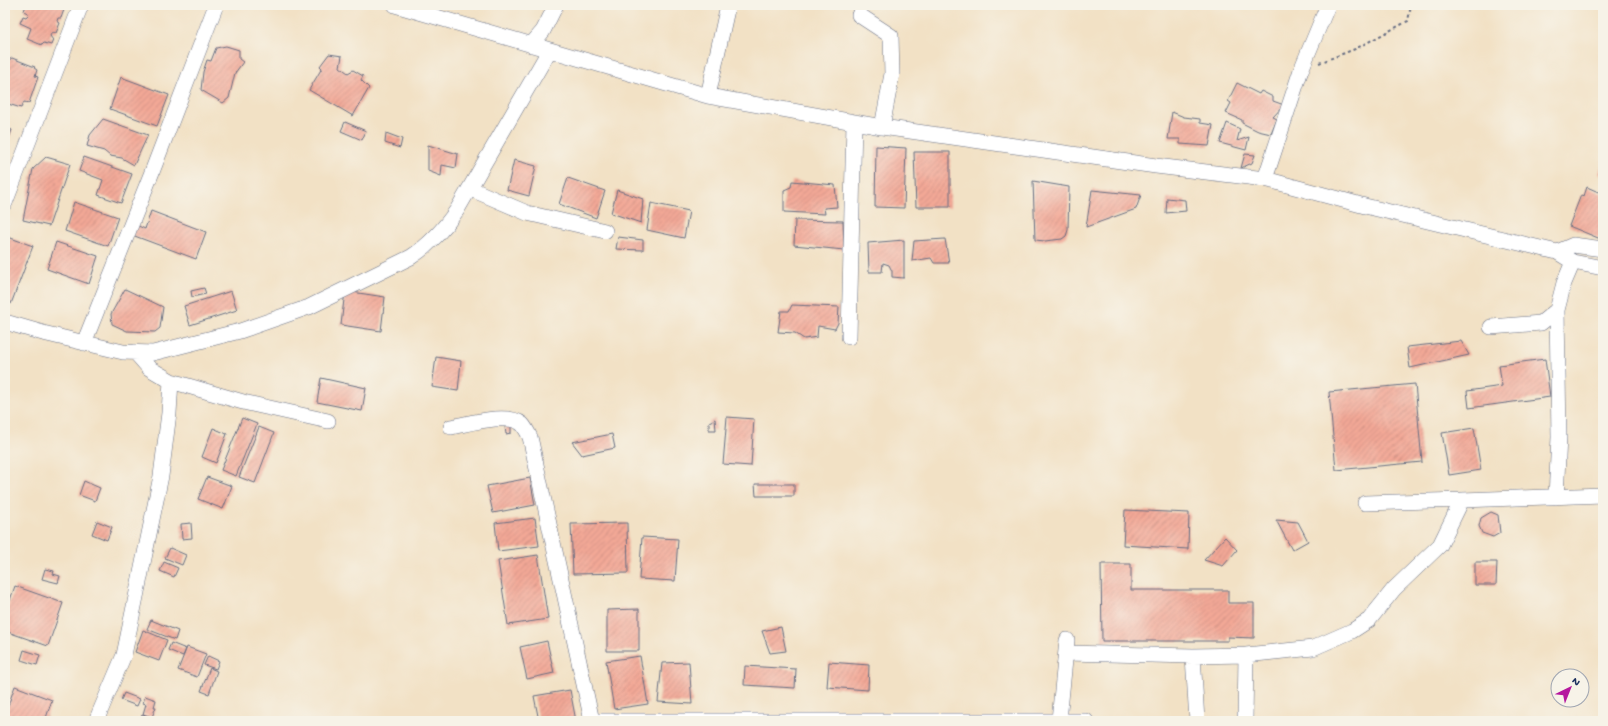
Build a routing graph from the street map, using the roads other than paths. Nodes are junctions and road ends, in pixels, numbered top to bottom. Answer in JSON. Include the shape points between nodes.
{"nodes":[{"id":1,"x":81,"y":5,"type":"edge"},
{"id":2,"x":216,"y":5,"type":"edge"},
{"id":3,"x":395,"y":5,"type":"edge"},
{"id":4,"x":556,"y":5,"type":"edge"},
{"id":5,"x":728,"y":5,"type":"edge"},
{"id":6,"x":1328,"y":5,"type":"edge"},
{"id":7,"x":859,"y":15,"type":"dead end"},
{"id":8,"x":531,"y":45,"type":"junction"},
{"id":9,"x":548,"y":51,"type":"junction"},
{"id":10,"x":708,"y":96,"type":"junction"},
{"id":11,"x":854,"y":122,"type":"junction"},
{"id":12,"x":882,"y":127,"type":"junction"},
{"id":13,"x":1265,"y":179,"type":"junction"},
{"id":14,"x":471,"y":190,"type":"junction"},
{"id":15,"x":5,"y":203,"type":"edge"},
{"id":16,"x":605,"y":231,"type":"dead end"},
{"id":17,"x":1603,"y":249,"type":"edge"},
{"id":18,"x":1557,"y":252,"type":"junction"},
{"id":19,"x":1574,"y":262,"type":"junction"},
{"id":20,"x":1603,"y":268,"type":"edge"},
{"id":21,"x":1557,"y":310,"type":"junction"},
{"id":22,"x":5,"y":322,"type":"edge"},
{"id":23,"x":1491,"y":327,"type":"dead end"},
{"id":24,"x":850,"y":337,"type":"dead end"},
{"id":25,"x":84,"y":342,"type":"junction"},
{"id":26,"x":136,"y":352,"type":"junction"},
{"id":27,"x":171,"y":381,"type":"junction"},
{"id":28,"x":328,"y":421,"type":"dead end"},
{"id":29,"x":451,"y":427,"type":"dead end"},
{"id":30,"x":1603,"y":496,"type":"edge"},
{"id":31,"x":1556,"y":497,"type":"junction"},
{"id":32,"x":1462,"y":500,"type":"junction"},
{"id":33,"x":1365,"y":503,"type":"dead end"},
{"id":34,"x":1246,"y":655,"type":"junction"},
{"id":35,"x":1193,"y":656,"type":"junction"},
{"id":36,"x":1059,"y":720,"type":"junction"},
{"id":37,"x":96,"y":721,"type":"edge"},
{"id":38,"x":592,"y":721,"type":"edge"},
{"id":39,"x":1086,"y":721,"type":"edge"},
{"id":40,"x":1197,"y":721,"type":"edge"},
{"id":41,"x":1245,"y":721,"type":"edge"}],
"edges":[{"from":1,"to":15,"type":"street"},
{"from":2,"to":25,"type":"street"},
{"from":3,"to":8,"type":"street"},
{"from":4,"to":8,"type":"street","via":[[543,31]]},
{"from":5,"to":10,"type":"street"},
{"from":6,"to":13,"type":"street","via":[[1301,70]]},
{"from":7,"to":12,"type":"street","via":[[891,36],[892,74]]},
{"from":8,"to":9,"type":"street"},
{"from":9,"to":10,"type":"street"},
{"from":9,"to":14,"type":"street"},
{"from":10,"to":11,"type":"street"},
{"from":11,"to":12,"type":"street"},
{"from":11,"to":24,"type":"street"},
{"from":12,"to":13,"type":"street"},
{"from":13,"to":18,"type":"street"},
{"from":14,"to":16,"type":"street","via":[[527,213]]},
{"from":14,"to":26,"type":"street","via":[[445,228],[426,247],[411,257],[315,304],[240,331],[153,353]]},
{"from":17,"to":18,"type":"street","via":[[1573,245]]},
{"from":18,"to":19,"type":"street"},
{"from":19,"to":20,"type":"street"},
{"from":19,"to":21,"type":"street","via":[[1564,283]]},
{"from":21,"to":23,"type":"street","via":[[1541,323]]},
{"from":21,"to":31,"type":"street","via":[[1559,437]]},
{"from":22,"to":25,"type":"street"},
{"from":25,"to":26,"type":"street","via":[[123,352]]},
{"from":26,"to":27,"type":"street","via":[[149,368]]},
{"from":27,"to":28,"type":"street","via":[[243,402]]},
{"from":27,"to":37,"type":"street","via":[[161,476],[126,648]]},
{"from":29,"to":38,"type":"street","via":[[508,419],[522,424],[530,437]]},
{"from":30,"to":31,"type":"street"},
{"from":31,"to":32,"type":"street"},
{"from":32,"to":33,"type":"street"},
{"from":32,"to":34,"type":"street","via":[[1440,545],[1394,589],[1369,620],[1352,632],[1313,648]]},
{"from":34,"to":35,"type":"street"},
{"from":34,"to":41,"type":"street"},
{"from":35,"to":36,"type":"street","via":[[1067,647]]},
{"from":35,"to":40,"type":"street"},
{"from":36,"to":38,"type":"street"},
{"from":36,"to":39,"type":"street"}]}
